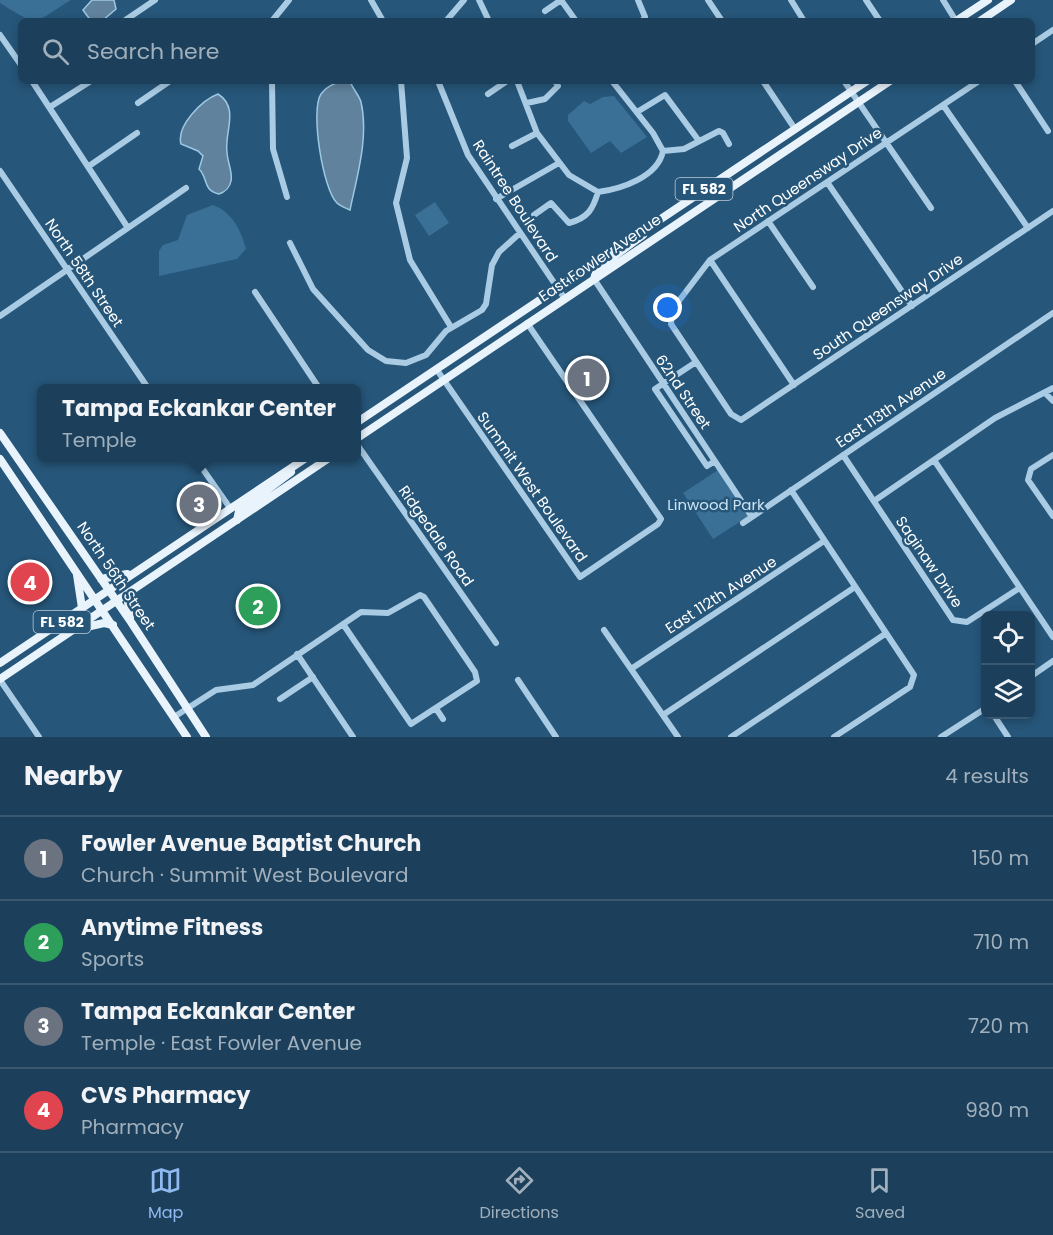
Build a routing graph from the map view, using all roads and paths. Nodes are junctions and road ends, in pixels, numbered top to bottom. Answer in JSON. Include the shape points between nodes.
{"nodes":[{"id":1,"x":155,"y":0,"type":"edge"},
{"id":2,"x":289,"y":0,"type":"edge"},
{"id":3,"x":371,"y":0,"type":"edge"},
{"id":4,"x":464,"y":0,"type":"edge"},
{"id":5,"x":479,"y":0,"type":"edge"},
{"id":6,"x":638,"y":0,"type":"edge"},
{"id":7,"x":708,"y":0,"type":"edge"},
{"id":8,"x":790,"y":0,"type":"edge"},
{"id":9,"x":866,"y":0,"type":"edge"},
{"id":10,"x":943,"y":0,"type":"edge"},
{"id":11,"x":988,"y":0,"type":"edge"},
{"id":12,"x":1011,"y":0,"type":"edge"},
{"id":13,"x":544,"y":11,"type":"dead end"},
{"id":14,"x":128,"y":18,"type":"edge"},
{"id":15,"x":274,"y":18,"type":"edge"},
{"id":16,"x":381,"y":18,"type":"edge"},
{"id":17,"x":449,"y":18,"type":"edge"},
{"id":18,"x":488,"y":18,"type":"edge"},
{"id":19,"x":574,"y":18,"type":"edge"},
{"id":20,"x":644,"y":18,"type":"edge"},
{"id":21,"x":720,"y":18,"type":"edge"},
{"id":22,"x":802,"y":18,"type":"edge"},
{"id":23,"x":878,"y":18,"type":"edge"},
{"id":24,"x":954,"y":18,"type":"edge"},
{"id":25,"x":961,"y":18,"type":"edge"},
{"id":26,"x":984,"y":18,"type":"edge"},
{"id":27,"x":1053,"y":30,"type":"edge"},
{"id":28,"x":0,"y":35,"type":"edge"},
{"id":29,"x":1035,"y":42,"type":"edge"},
{"id":30,"x":18,"y":61,"type":"edge"},
{"id":31,"x":34,"y":84,"type":"edge"},
{"id":32,"x":76,"y":84,"type":"edge"},
{"id":33,"x":86,"y":84,"type":"edge"},
{"id":34,"x":166,"y":84,"type":"edge"},
{"id":35,"x":272,"y":84,"type":"edge"},
{"id":36,"x":401,"y":84,"type":"edge"},
{"id":37,"x":439,"y":84,"type":"edge"},
{"id":38,"x":503,"y":84,"type":"edge"},
{"id":39,"x":519,"y":84,"type":"edge"},
{"id":40,"x":557,"y":84,"type":"edge"},
{"id":41,"x":614,"y":84,"type":"edge"},
{"id":42,"x":765,"y":84,"type":"edge"},
{"id":43,"x":846,"y":84,"type":"edge"},
{"id":44,"x":863,"y":84,"type":"edge"},
{"id":45,"x":885,"y":84,"type":"edge"},
{"id":46,"x":974,"y":84,"type":"edge"},
{"id":47,"x":1016,"y":84,"type":"edge"},
{"id":48,"x":79,"y":88,"type":"junction"},
{"id":49,"x":851,"y":92,"type":"junction"},
{"id":50,"x":488,"y":94,"type":"dead end"},
{"id":51,"x":858,"y":102,"type":"junction"},
{"id":52,"x":138,"y":103,"type":"dead end"},
{"id":53,"x":527,"y":103,"type":"junction"},
{"id":54,"x":943,"y":105,"type":"junction"},
{"id":55,"x":50,"y":107,"type":"junction"},
{"id":56,"x":637,"y":112,"type":"junction"},
{"id":57,"x":795,"y":129,"type":"junction"},
{"id":58,"x":1048,"y":130,"type":"dead end"},
{"id":59,"x":137,"y":133,"type":"dead end"},
{"id":60,"x":537,"y":133,"type":"junction"},
{"id":61,"x":699,"y":141,"type":"junction"},
{"id":62,"x":885,"y":143,"type":"junction"},
{"id":63,"x":729,"y":144,"type":"dead end"},
{"id":64,"x":512,"y":146,"type":"dead end"},
{"id":65,"x":663,"y":151,"type":"junction"},
{"id":66,"x":559,"y":163,"type":"junction"},
{"id":67,"x":89,"y":166,"type":"junction"},
{"id":68,"x":0,"y":171,"type":"edge"},
{"id":69,"x":827,"y":182,"type":"junction"},
{"id":70,"x":186,"y":189,"type":"dead end"},
{"id":71,"x":598,"y":192,"type":"junction"},
{"id":72,"x":287,"y":197,"type":"dead end"},
{"id":73,"x":496,"y":199,"type":"junction"},
{"id":74,"x":931,"y":208,"type":"dead end"},
{"id":75,"x":671,"y":211,"type":"junction"},
{"id":76,"x":1053,"y":211,"type":"edge"},
{"id":77,"x":534,"y":215,"type":"dead end"},
{"id":78,"x":768,"y":221,"type":"junction"},
{"id":79,"x":128,"y":228,"type":"junction"},
{"id":80,"x":1028,"y":228,"type":"junction"},
{"id":81,"x":520,"y":233,"type":"junction"},
{"id":82,"x":290,"y":243,"type":"dead end"},
{"id":83,"x":710,"y":260,"type":"junction"},
{"id":84,"x":67,"y":271,"type":"junction"},
{"id":85,"x":594,"y":279,"type":"junction"},
{"id":86,"x":813,"y":287,"type":"dead end"},
{"id":87,"x":558,"y":288,"type":"junction"},
{"id":88,"x":255,"y":292,"type":"dead end"},
{"id":89,"x":565,"y":299,"type":"junction"},
{"id":90,"x":912,"y":306,"type":"junction"},
{"id":91,"x":1053,"y":312,"type":"edge"},
{"id":92,"x":0,"y":316,"type":"edge"},
{"id":93,"x":527,"y":323,"type":"junction"},
{"id":94,"x":452,"y":327,"type":"junction"},
{"id":95,"x":696,"y":362,"type":"junction"},
{"id":96,"x":437,"y":370,"type":"junction"},
{"id":97,"x":444,"y":380,"type":"junction"},
{"id":98,"x":145,"y":384,"type":"edge"},
{"id":99,"x":316,"y":384,"type":"edge"},
{"id":100,"x":662,"y":384,"type":"junction"},
{"id":101,"x":794,"y":384,"type":"junction"},
{"id":102,"x":1053,"y":388,"type":"edge"},
{"id":103,"x":1045,"y":393,"type":"junction"},
{"id":104,"x":1053,"y":401,"type":"edge"},
{"id":105,"x":361,"y":420,"type":"edge"},
{"id":106,"x":0,"y":433,"type":"edge"},
{"id":107,"x":361,"y":436,"type":"edge"},
{"id":108,"x":361,"y":449,"type":"edge"},
{"id":109,"x":843,"y":455,"type":"junction"},
{"id":110,"x":1053,"y":455,"type":"edge"},
{"id":111,"x":0,"y":459,"type":"edge"},
{"id":112,"x":934,"y":460,"type":"junction"},
{"id":113,"x":198,"y":462,"type":"edge"},
{"id":114,"x":300,"y":462,"type":"edge"},
{"id":115,"x":323,"y":462,"type":"edge"},
{"id":116,"x":291,"y":468,"type":"junction"},
{"id":117,"x":791,"y":490,"type":"junction"},
{"id":118,"x":874,"y":501,"type":"junction"},
{"id":119,"x":230,"y":508,"type":"junction"},
{"id":120,"x":1053,"y":516,"type":"edge"},
{"id":121,"x":752,"y":517,"type":"junction"},
{"id":122,"x":237,"y":520,"type":"junction"},
{"id":123,"x":743,"y":523,"type":"dead end"},
{"id":124,"x":824,"y":541,"type":"junction"},
{"id":125,"x":76,"y":570,"type":"junction"},
{"id":126,"x":137,"y":570,"type":"junction"},
{"id":127,"x":101,"y":579,"type":"junction"},
{"id":128,"x":855,"y":587,"type":"junction"},
{"id":129,"x":1018,"y":588,"type":"junction"},
{"id":130,"x":109,"y":590,"type":"junction"},
{"id":131,"x":127,"y":594,"type":"junction"},
{"id":132,"x":96,"y":599,"type":"junction"},
{"id":133,"x":117,"y":601,"type":"junction"},
{"id":134,"x":82,"y":608,"type":"junction"},
{"id":135,"x":103,"y":610,"type":"junction"},
{"id":136,"x":131,"y":622,"type":"junction"},
{"id":137,"x":343,"y":624,"type":"junction"},
{"id":138,"x":113,"y":625,"type":"junction"},
{"id":139,"x":74,"y":630,"type":"junction"},
{"id":140,"x":604,"y":630,"type":"dead end"},
{"id":141,"x":885,"y":634,"type":"junction"},
{"id":142,"x":1053,"y":638,"type":"edge"},
{"id":143,"x":496,"y":643,"type":"dead end"},
{"id":144,"x":297,"y":654,"type":"junction"},
{"id":145,"x":1053,"y":661,"type":"edge"},
{"id":146,"x":0,"y":663,"type":"edge"},
{"id":147,"x":631,"y":669,"type":"junction"},
{"id":148,"x":1035,"y":674,"type":"edge"},
{"id":149,"x":313,"y":677,"type":"junction"},
{"id":150,"x":0,"y":680,"type":"edge"},
{"id":151,"x":518,"y":680,"type":"dead end"},
{"id":152,"x":280,"y":699,"type":"dead end"},
{"id":153,"x":437,"y":710,"type":"junction"},
{"id":154,"x":188,"y":711,"type":"junction"},
{"id":155,"x":981,"y":711,"type":"edge"},
{"id":156,"x":663,"y":715,"type":"junction"},
{"id":157,"x":174,"y":717,"type":"junction"},
{"id":158,"x":443,"y":719,"type":"dead end"},
{"id":159,"x":996,"y":719,"type":"edge"},
{"id":160,"x":350,"y":736,"type":"edge"},
{"id":161,"x":39,"y":737,"type":"edge"},
{"id":162,"x":188,"y":737,"type":"edge"},
{"id":163,"x":206,"y":737,"type":"edge"},
{"id":164,"x":556,"y":737,"type":"edge"},
{"id":165,"x":678,"y":737,"type":"edge"},
{"id":166,"x":731,"y":737,"type":"edge"},
{"id":167,"x":834,"y":737,"type":"edge"},
{"id":168,"x":941,"y":737,"type":"edge"},
{"id":169,"x":1008,"y":737,"type":"edge"}],
"edges":[{"from":1,"to":14,"type":"street"},
{"from":2,"to":15,"type":"street"},
{"from":3,"to":16,"type":"street"},
{"from":4,"to":17,"type":"street"},
{"from":5,"to":18,"type":"street"},
{"from":6,"to":20,"type":"street"},
{"from":7,"to":21,"type":"street"},
{"from":8,"to":22,"type":"street"},
{"from":9,"to":23,"type":"street"},
{"from":10,"to":24,"type":"street"},
{"from":11,"to":25,"type":"main road"},
{"from":12,"to":26,"type":"main road"},
{"from":13,"to":19,"type":"street","via":[[561,0]]},
{"from":27,"to":29,"type":"street"},
{"from":28,"to":30,"type":"street"},
{"from":31,"to":55,"type":"street"},
{"from":32,"to":48,"type":"street"},
{"from":33,"to":48,"type":"street"},
{"from":34,"to":52,"type":"street"},
{"from":35,"to":72,"type":"street","via":[[273,149]]},
{"from":36,"to":94,"type":"street","via":[[407,158],[396,203],[410,260]]},
{"from":37,"to":73,"type":"street","name":"Raintree Boulevard","via":[[468,155]]},
{"from":38,"to":50,"type":"street"},
{"from":39,"to":53,"type":"street"},
{"from":40,"to":53,"type":"street","via":[[545,99]]},
{"from":41,"to":56,"type":"street"},
{"from":42,"to":57,"type":"street"},
{"from":43,"to":49,"type":"street"},
{"from":44,"to":49,"type":"main road","name":"East Fowler Avenue","number":"FL 582"},
{"from":45,"to":51,"type":"main road","name":"East Fowler Avenue","number":"FL 582"},
{"from":46,"to":54,"type":"street","name":"North Queensway Drive"},
{"from":47,"to":58,"type":"street"},
{"from":48,"to":55,"type":"street"},
{"from":49,"to":51,"type":"street"},
{"from":49,"to":57,"type":"main road","name":"East Fowler Avenue","number":"FL 582"},
{"from":51,"to":62,"type":"street"},
{"from":51,"to":85,"type":"main road","name":"East Fowler Avenue","number":"FL 582"},
{"from":53,"to":60,"type":"street"},
{"from":54,"to":62,"type":"street","name":"North Queensway Drive"},
{"from":54,"to":80,"type":"street"},
{"from":55,"to":67,"type":"street"},
{"from":56,"to":61,"type":"street","via":[[666,95]]},
{"from":56,"to":65,"type":"street"},
{"from":57,"to":75,"type":"main road","name":"East Fowler Avenue","number":"FL 582"},
{"from":59,"to":67,"type":"street"},
{"from":60,"to":64,"type":"street"},
{"from":60,"to":66,"type":"street"},
{"from":61,"to":63,"type":"street","via":[[719,132]]},
{"from":61,"to":65,"type":"street","via":[[684,149]]},
{"from":62,"to":69,"type":"street","name":"North Queensway Drive"},
{"from":62,"to":74,"type":"street"},
{"from":65,"to":71,"type":"street","via":[[660,163],[650,172],[630,183]]},
{"from":66,"to":71,"type":"street","via":[[569,175]]},
{"from":66,"to":73,"type":"street"},
{"from":67,"to":79,"type":"street"},
{"from":68,"to":84,"type":"street","name":"North 58th Street"},
{"from":69,"to":78,"type":"street","name":"North Queensway Drive"},
{"from":69,"to":90,"type":"street"},
{"from":70,"to":79,"type":"street"},
{"from":71,"to":77,"type":"street","via":[[590,213],[579,220],[569,223],[551,203]]},
{"from":73,"to":81,"type":"street","name":"Raintree Boulevard"},
{"from":75,"to":85,"type":"main road","via":[[597,269]]},
{"from":75,"to":87,"type":"main road","name":"East Fowler Avenue","number":"FL 582"},
{"from":76,"to":80,"type":"street","name":"South Queensway Drive"},
{"from":78,"to":83,"type":"street","name":"North Queensway Drive"},
{"from":78,"to":86,"type":"street"},
{"from":79,"to":84,"type":"street"},
{"from":80,"to":90,"type":"street","name":"South Queensway Drive"},
{"from":81,"to":87,"type":"street","name":"Raintree Boulevard"},
{"from":81,"to":94,"type":"street","via":[[499,252],[492,265],[482,310]]},
{"from":82,"to":94,"type":"street","via":[[317,294],[376,357],[392,363],[415,360],[431,351]]},
{"from":83,"to":95,"type":"street","name":"North Queensway Drive","via":[[669,318]]},
{"from":83,"to":101,"type":"street"},
{"from":84,"to":92,"type":"street"},
{"from":84,"to":98,"type":"street","name":"North 58th Street"},
{"from":85,"to":89,"type":"main road","name":"East Fowler Avenue","number":"FL 582"},
{"from":85,"to":100,"type":"street","name":"62nd Street"},
{"from":87,"to":89,"type":"street","name":"Raintree Boulevard"},
{"from":87,"to":96,"type":"main road","name":"East Fowler Avenue","number":"FL 582"},
{"from":88,"to":99,"type":"street"},
{"from":89,"to":93,"type":"main road","name":"East Fowler Avenue","number":"FL 582"},
{"from":90,"to":101,"type":"street","name":"South Queensway Drive"},
{"from":91,"to":109,"type":"street","name":"East 113th Avenue"},
{"from":93,"to":97,"type":"main road","name":"East Fowler Avenue","number":"FL 582"},
{"from":93,"to":97,"type":"street","name":"Summit West Boulevard","via":[[661,519],[658,524],[580,577]]},
{"from":95,"to":100,"type":"street"},
{"from":95,"to":101,"type":"street","name":"South Queensway Drive","via":[[736,418],[746,418]]},
{"from":96,"to":97,"type":"street","name":"Summit West Boulevard"},
{"from":96,"to":105,"type":"main road","name":"East Fowler Avenue","number":"FL 582"},
{"from":97,"to":107,"type":"main road","name":"East Fowler Avenue","number":"FL 582"},
{"from":100,"to":121,"type":"street","via":[[655,389],[707,466],[715,461]]},
{"from":102,"to":103,"type":"street"},
{"from":103,"to":104,"type":"street"},
{"from":103,"to":112,"type":"street","via":[[995,418]]},
{"from":106,"to":127,"type":"main road","name":"North 56th Street"},
{"from":108,"to":143,"type":"street","name":"Ridgedale Road"},
{"from":109,"to":117,"type":"street","name":"East 113th Avenue"},
{"from":109,"to":118,"type":"street","name":"Saginaw Drive"},
{"from":110,"to":120,"type":"street","via":[[1032,469],[1028,480]]},
{"from":111,"to":125,"type":"main road","name":"North 56th Street"},
{"from":112,"to":118,"type":"street"},
{"from":112,"to":129,"type":"street"},
{"from":113,"to":119,"type":"street"},
{"from":114,"to":116,"type":"main road","number":"FL 582"},
{"from":115,"to":122,"type":"main road","number":"FL 582"},
{"from":116,"to":119,"type":"main road","number":"FL 582"},
{"from":116,"to":122,"type":"main road","via":[[291,473],[239,511]]},
{"from":117,"to":121,"type":"street","name":"East 113th Avenue"},
{"from":117,"to":124,"type":"street"},
{"from":118,"to":129,"type":"street","name":"Saginaw Drive","via":[[953,620],[967,622]]},
{"from":119,"to":126,"type":"main road","number":"FL 582"},
{"from":121,"to":123,"type":"street","name":"East 113th Avenue"},
{"from":122,"to":131,"type":"main road","number":"FL 582"},
{"from":124,"to":128,"type":"street"},
{"from":124,"to":147,"type":"street","name":"East 112th Avenue"},
{"from":125,"to":132,"type":"main road","name":"North 56th Street"},
{"from":125,"to":134,"type":"main road"},
{"from":126,"to":127,"type":"main road"},
{"from":126,"to":130,"type":"main road","number":"FL 582"},
{"from":127,"to":130,"type":"main road","name":"North 56th Street"},
{"from":128,"to":141,"type":"street"},
{"from":128,"to":156,"type":"street"},
{"from":129,"to":142,"type":"street"},
{"from":130,"to":132,"type":"main road","number":"FL 582"},
{"from":130,"to":133,"type":"main road","name":"North 56th Street"},
{"from":131,"to":133,"type":"main road","number":"FL 582"},
{"from":131,"to":136,"type":"main road"},
{"from":132,"to":134,"type":"main road","number":"FL 582"},
{"from":132,"to":135,"type":"main road","name":"North 56th Street"},
{"from":133,"to":135,"type":"main road","number":"FL 582"},
{"from":133,"to":136,"type":"main road","name":"North 56th Street"},
{"from":134,"to":146,"type":"main road","number":"FL 582"},
{"from":135,"to":138,"type":"main road","name":"North 56th Street"},
{"from":135,"to":139,"type":"main road","number":"FL 582"},
{"from":136,"to":154,"type":"main road","name":"North 56th Street"},
{"from":137,"to":144,"type":"street"},
{"from":137,"to":153,"type":"street","via":[[407,722],[417,723]]},
{"from":137,"to":153,"type":"street","via":[[362,612],[388,613],[416,596],[424,597],[477,677],[475,684]]},
{"from":138,"to":139,"type":"main road","via":[[104,623]]},
{"from":138,"to":157,"type":"main road","name":"North 56th Street"},
{"from":139,"to":150,"type":"main road","number":"FL 582"},
{"from":140,"to":147,"type":"street"},
{"from":141,"to":166,"type":"street"},
{"from":141,"to":167,"type":"street","via":[[914,675],[910,687]]},
{"from":144,"to":149,"type":"street"},
{"from":144,"to":154,"type":"street","via":[[253,685],[216,690]]},
{"from":145,"to":148,"type":"street"},
{"from":147,"to":156,"type":"street"},
{"from":149,"to":152,"type":"street"},
{"from":149,"to":160,"type":"street"},
{"from":150,"to":161,"type":"street"},
{"from":151,"to":164,"type":"street"},
{"from":153,"to":158,"type":"street"},
{"from":154,"to":157,"type":"street"},
{"from":154,"to":163,"type":"main road","name":"North 56th Street"},
{"from":155,"to":168,"type":"street"},
{"from":156,"to":165,"type":"street"},
{"from":157,"to":162,"type":"main road","name":"North 56th Street"},
{"from":159,"to":169,"type":"street"}]}
